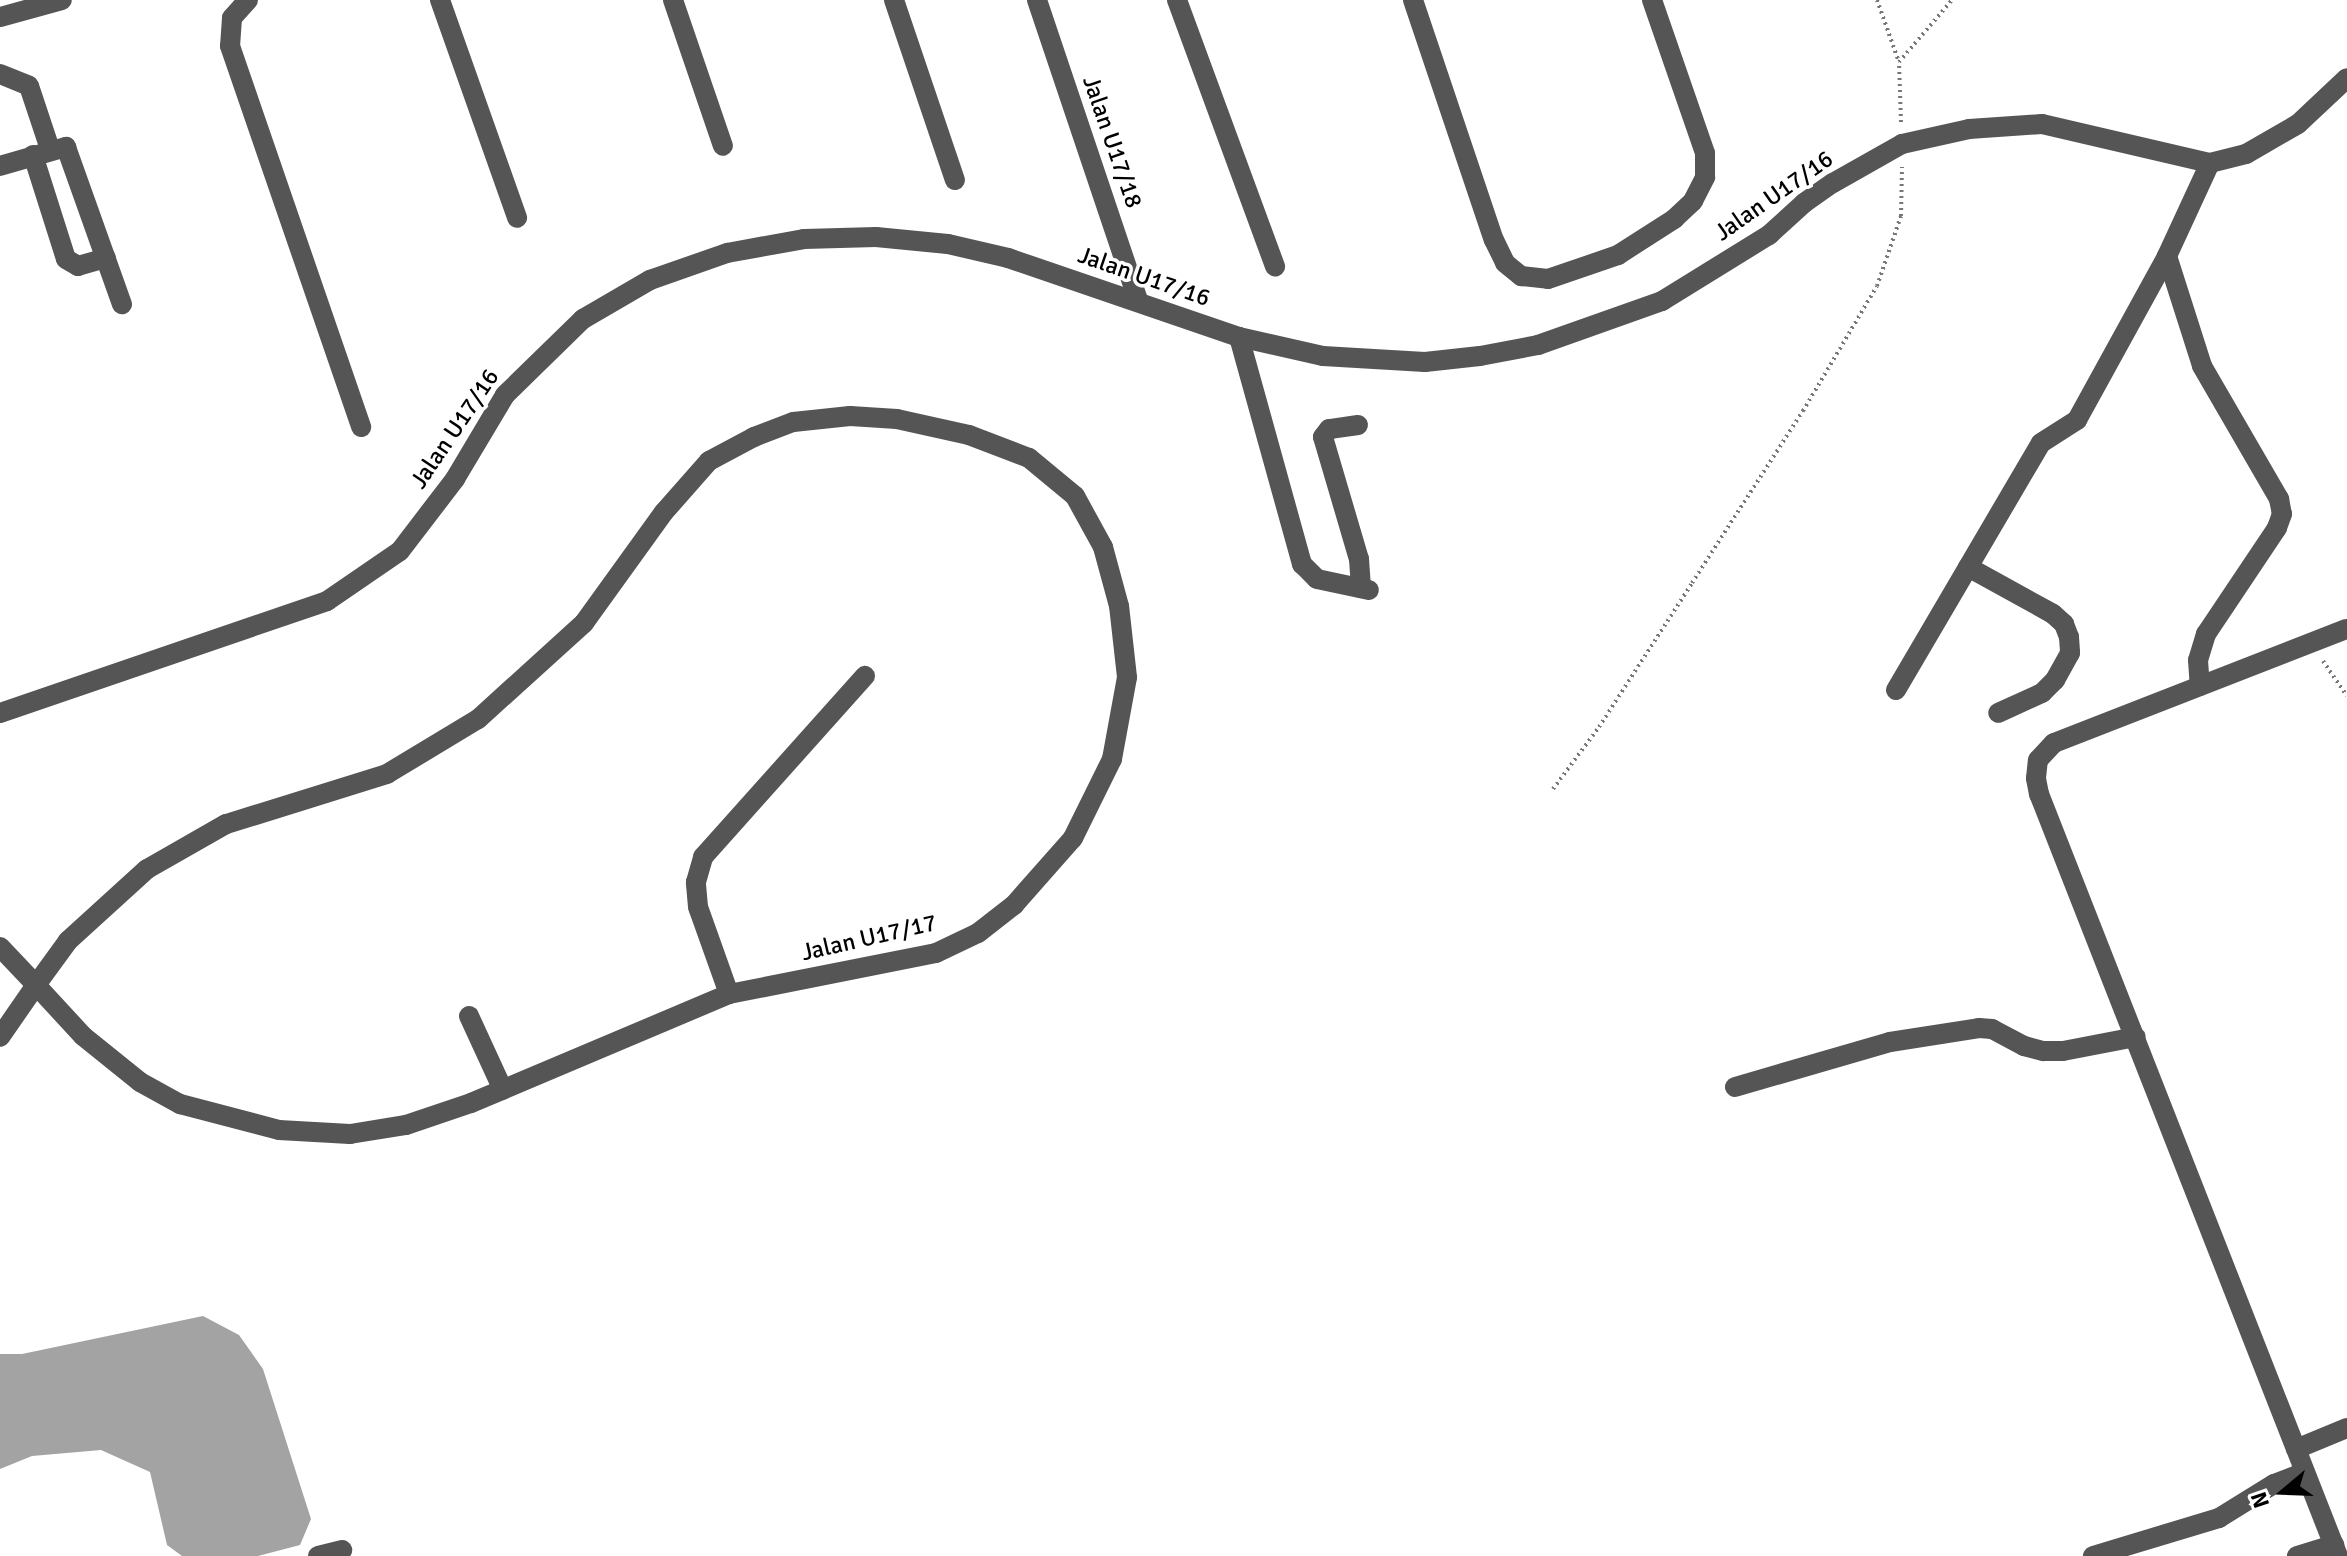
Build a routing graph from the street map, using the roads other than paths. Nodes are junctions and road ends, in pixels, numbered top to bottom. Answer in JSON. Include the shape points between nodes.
{"nodes":[{"id":1,"x":62,"y":0,"type":"edge"},
{"id":2,"x":248,"y":0,"type":"edge"},
{"id":3,"x":440,"y":0,"type":"edge"},
{"id":4,"x":673,"y":0,"type":"edge"},
{"id":5,"x":894,"y":0,"type":"edge"},
{"id":6,"x":1037,"y":0,"type":"edge"},
{"id":7,"x":1177,"y":0,"type":"edge"},
{"id":8,"x":1413,"y":0,"type":"edge"},
{"id":9,"x":1652,"y":0,"type":"edge"},
{"id":10,"x":0,"y":17,"type":"edge"},
{"id":11,"x":0,"y":74,"type":"edge"},
{"id":12,"x":2347,"y":78,"type":"edge"},
{"id":13,"x":723,"y":146,"type":"dead end"},
{"id":14,"x":41,"y":152,"type":"junction"},
{"id":15,"x":2210,"y":163,"type":"junction"},
{"id":16,"x":0,"y":166,"type":"edge"},
{"id":17,"x":955,"y":180,"type":"dead end"},
{"id":18,"x":517,"y":218,"type":"dead end"},
{"id":19,"x":2167,"y":256,"type":"junction"},
{"id":20,"x":106,"y":258,"type":"junction"},
{"id":21,"x":1275,"y":267,"type":"dead end"},
{"id":22,"x":1138,"y":300,"type":"junction"},
{"id":23,"x":122,"y":304,"type":"dead end"},
{"id":24,"x":1239,"y":337,"type":"junction"},
{"id":25,"x":1358,"y":425,"type":"dead end"},
{"id":26,"x":361,"y":427,"type":"dead end"},
{"id":27,"x":1968,"y":567,"type":"junction"},
{"id":28,"x":2347,"y":629,"type":"edge"},
{"id":29,"x":865,"y":676,"type":"dead end"},
{"id":30,"x":2200,"y":686,"type":"junction"},
{"id":31,"x":1896,"y":690,"type":"dead end"},
{"id":32,"x":0,"y":713,"type":"edge"},
{"id":33,"x":1998,"y":713,"type":"dead end"},
{"id":34,"x":0,"y":947,"type":"edge"},
{"id":35,"x":36,"y":985,"type":"junction"},
{"id":36,"x":729,"y":994,"type":"junction"},
{"id":37,"x":469,"y":1016,"type":"dead end"},
{"id":38,"x":0,"y":1037,"type":"edge"},
{"id":39,"x":2136,"y":1037,"type":"junction"},
{"id":40,"x":1735,"y":1087,"type":"dead end"},
{"id":41,"x":503,"y":1090,"type":"junction"},
{"id":42,"x":2347,"y":1428,"type":"edge"},
{"id":43,"x":2296,"y":1449,"type":"junction"},
{"id":44,"x":2305,"y":1472,"type":"junction"},
{"id":45,"x":342,"y":1550,"type":"dead end"},
{"id":46,"x":2336,"y":1550,"type":"edge"},
{"id":47,"x":318,"y":1556,"type":"edge"},
{"id":48,"x":2093,"y":1556,"type":"edge"},
{"id":49,"x":2297,"y":1556,"type":"edge"}],
"edges":[{"from":1,"to":10,"type":"street"},
{"from":2,"to":26,"type":"street","via":[[232,18],[230,46]]},
{"from":3,"to":18,"type":"street"},
{"from":4,"to":13,"type":"street"},
{"from":5,"to":17,"type":"street"},
{"from":6,"to":22,"type":"street","name":"Jalan U17/18"},
{"from":7,"to":21,"type":"street"},
{"from":8,"to":9,"type":"street","via":[[1505,263],[1521,276],[1548,279],[1618,255],[1674,219],[1693,201],[1705,177],[1705,153]]},
{"from":11,"to":14,"type":"street","via":[[29,86]]},
{"from":12,"to":15,"type":"street","name":"Jalan U17/16","via":[[2298,124],[2246,154]]},
{"from":14,"to":16,"type":"street"},
{"from":14,"to":20,"type":"street","via":[[66,147],[71,153]]},
{"from":14,"to":20,"type":"street","via":[[66,259],[78,266]]},
{"from":15,"to":19,"type":"street"},
{"from":15,"to":24,"type":"street","name":"Jalan U17/16","via":[[2042,124],[1969,129],[1902,144],[1833,183],[1769,235],[1662,301],[1538,345],[1425,362],[1323,356]]},
{"from":19,"to":27,"type":"street","via":[[2077,420],[2041,443]]},
{"from":19,"to":30,"type":"street","via":[[2202,366],[2279,499],[2282,514],[2206,634],[2198,660]]},
{"from":20,"to":23,"type":"street"},
{"from":22,"to":24,"type":"street","name":"Jalan U17/16"},
{"from":22,"to":32,"type":"street","name":"Jalan U17/16","via":[[1008,258],[948,244],[876,237],[804,239],[727,253],[650,280],[583,319],[542,355],[505,395],[455,479],[400,551],[327,601]]},
{"from":24,"to":25,"type":"street","via":[[1302,564],[1317,579],[1365,589],[1323,437],[1329,429]]},
{"from":27,"to":31,"type":"street"},
{"from":27,"to":33,"type":"street","via":[[2053,614],[2069,637],[2070,653],[2055,680],[2042,693]]},
{"from":28,"to":30,"type":"street"},
{"from":29,"to":36,"type":"street","via":[[703,857],[696,882],[698,907]]},
{"from":30,"to":39,"type":"street","via":[[2054,743],[2038,760],[2039,794]]},
{"from":34,"to":35,"type":"street"},
{"from":35,"to":36,"type":"street","name":"Jalan U17/17","via":[[68,941],[147,869],[226,824],[387,774],[478,719],[584,623],[664,512],[709,461],[731,449],[793,422],[850,416],[897,419],[969,435],[1029,458],[1075,496],[1103,547],[1119,606],[1127,677],[1112,759],[1073,838],[1014,905],[978,933],[936,953]]},
{"from":35,"to":38,"type":"street","name":"Jalan U17/17"},
{"from":35,"to":41,"type":"street","name":"Jalan U17/17","via":[[83,1036],[140,1082],[180,1104],[249,1124],[350,1134],[406,1125]]},
{"from":36,"to":41,"type":"street","name":"Jalan U17/17"},
{"from":37,"to":41,"type":"street"},
{"from":39,"to":40,"type":"street","via":[[2043,1051],[1979,1028],[1890,1042]]},
{"from":39,"to":43,"type":"street"},
{"from":42,"to":43,"type":"street"},
{"from":43,"to":44,"type":"street"},
{"from":44,"to":46,"type":"street"},
{"from":44,"to":48,"type":"street","via":[[2274,1484],[2219,1518]]},
{"from":45,"to":47,"type":"street"},
{"from":46,"to":49,"type":"street"}]}
